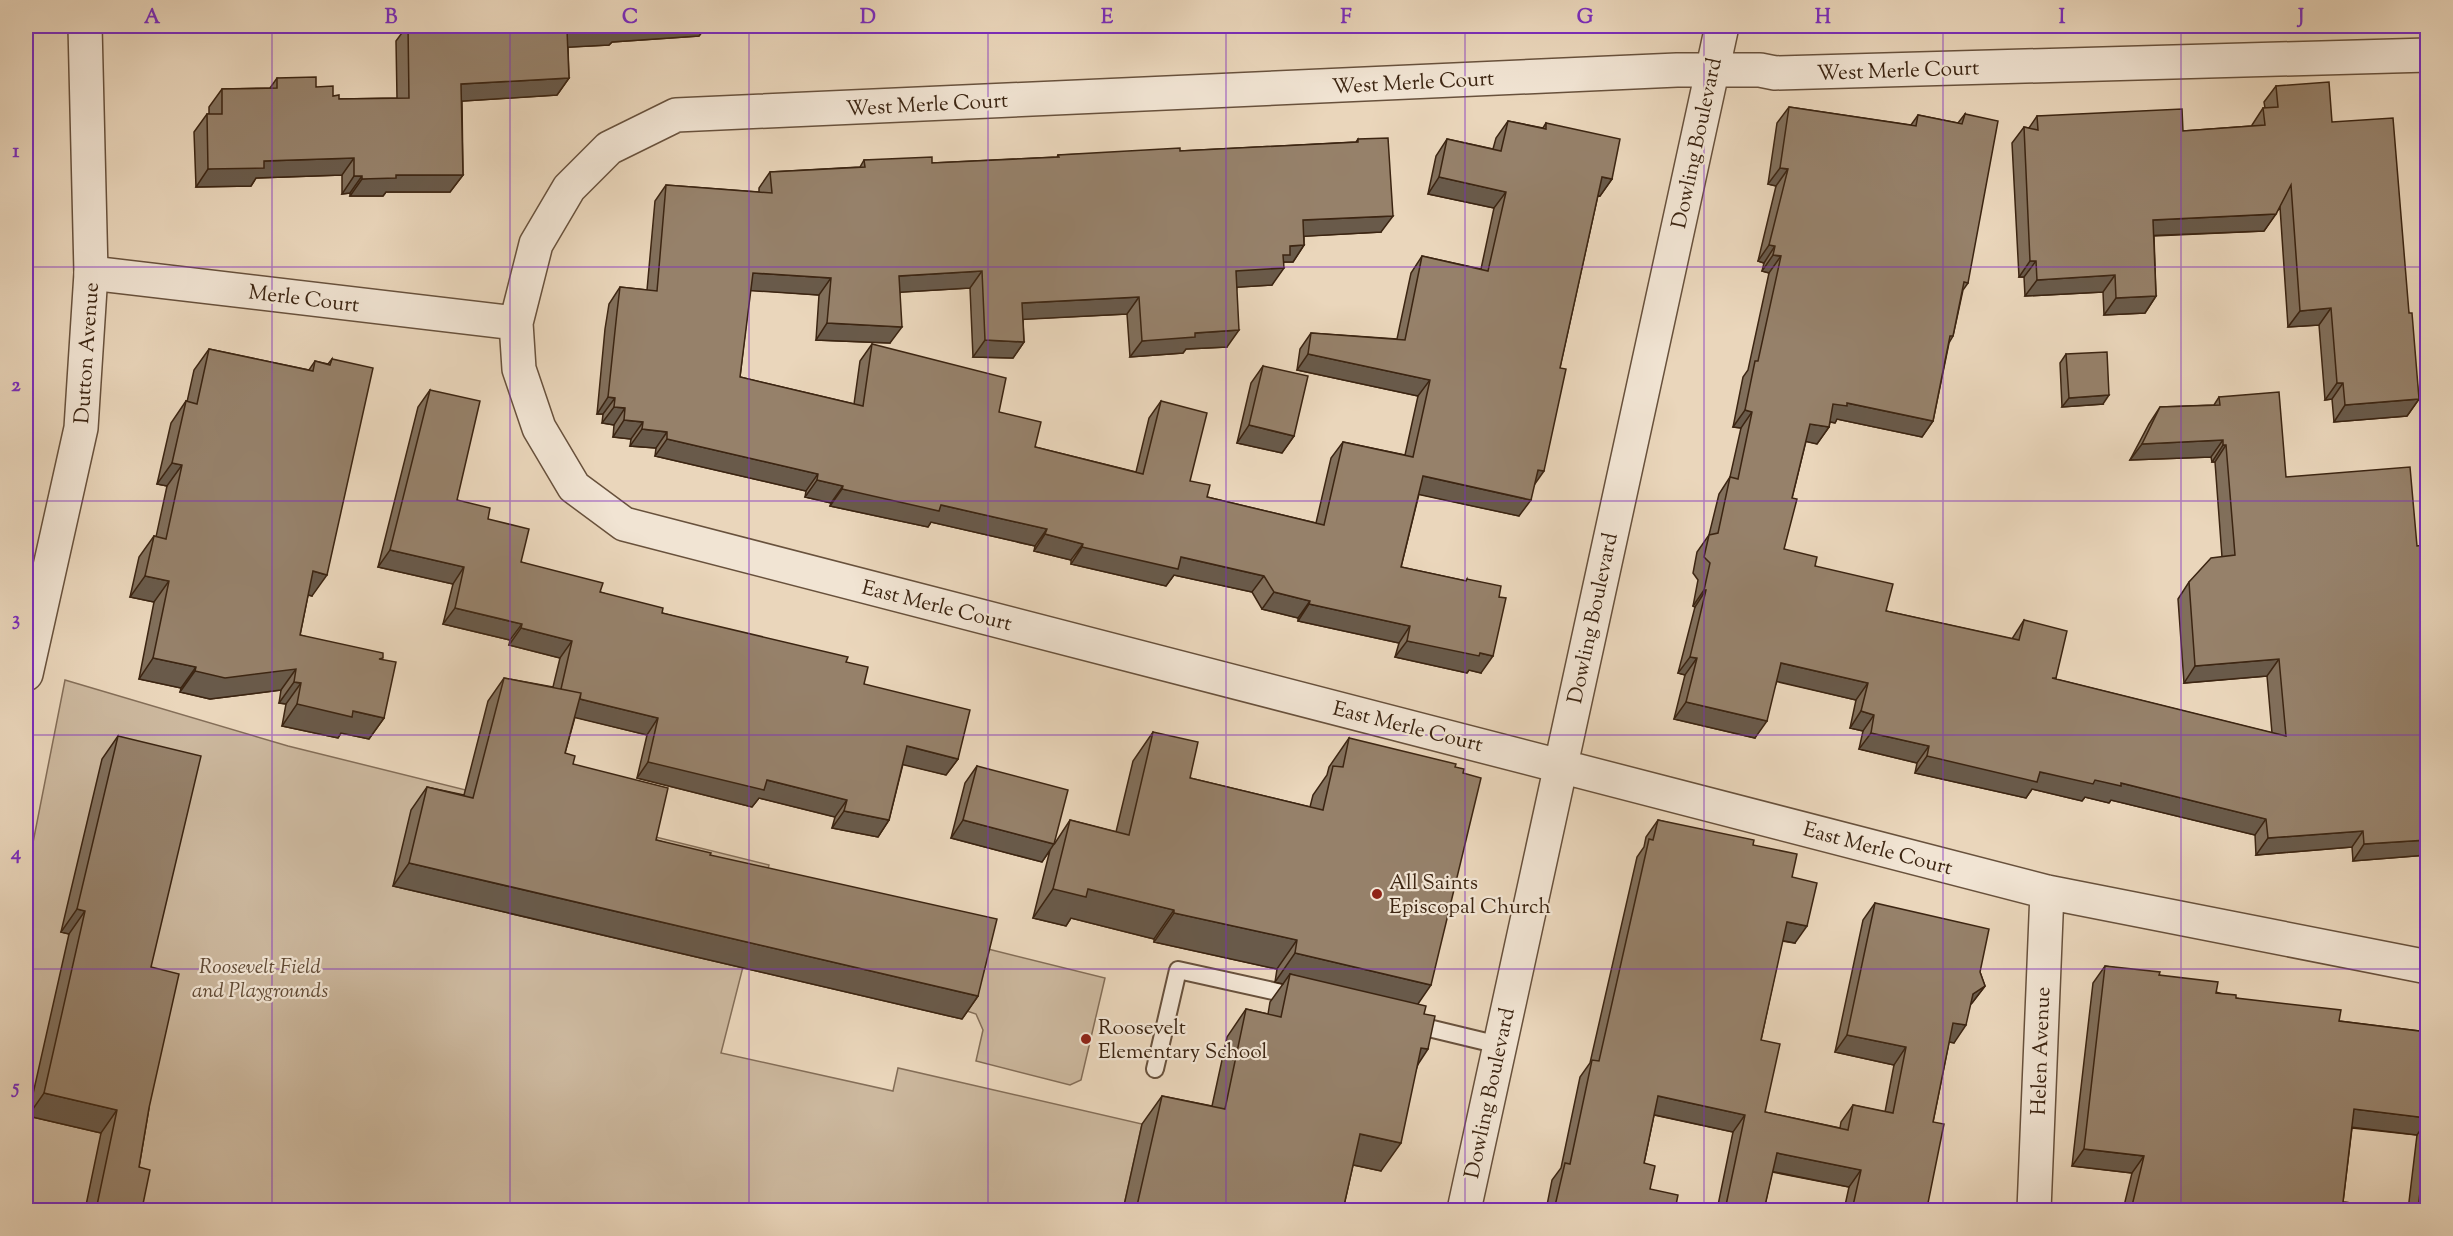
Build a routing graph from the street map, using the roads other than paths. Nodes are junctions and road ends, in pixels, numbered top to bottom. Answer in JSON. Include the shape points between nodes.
{"nodes":[{"id":1,"x":84,"y":26,"type":"edge"},
{"id":2,"x":1722,"y":26,"type":"edge"},
{"id":3,"x":2427,"y":55,"type":"edge"},
{"id":4,"x":1712,"y":72,"type":"junction"},
{"id":5,"x":91,"y":273,"type":"junction"},
{"id":6,"x":516,"y":323,"type":"junction"},
{"id":7,"x":26,"y":674,"type":"edge"},
{"id":8,"x":1560,"y":766,"type":"junction"},
{"id":9,"x":2047,"y":892,"type":"junction"},
{"id":10,"x":2427,"y":967,"type":"edge"},
{"id":11,"x":1315,"y":1001,"type":"edge"},
{"id":12,"x":1394,"y":1019,"type":"edge"},
{"id":13,"x":1499,"y":1045,"type":"junction"},
{"id":14,"x":1155,"y":1069,"type":"dead end"},
{"id":15,"x":1464,"y":1210,"type":"edge"},
{"id":16,"x":2034,"y":1210,"type":"edge"}],
"edges":[{"from":1,"to":5,"type":"street","name":"Dutton Avenue"},
{"from":2,"to":4,"type":"street","name":"Dowling Boulevard"},
{"from":3,"to":4,"type":"street","name":"West Merle Court"},
{"from":4,"to":6,"type":"street","name":"West Merle Court","via":[[1654,70],[676,115],[609,148],[569,188],[536,244]]},
{"from":4,"to":8,"type":"street","name":"Dowling Boulevard"},
{"from":5,"to":6,"type":"street","name":"Merle Court"},
{"from":5,"to":7,"type":"street","name":"Dutton Avenue","via":[[81,428]]},
{"from":6,"to":8,"type":"street","name":"East Merle Court","via":[[519,369],[539,428],[574,487],[624,524]]},
{"from":8,"to":9,"type":"street","name":"East Merle Court"},
{"from":8,"to":13,"type":"street","name":"Dowling Boulevard"},
{"from":9,"to":10,"type":"street","name":"East Merle Court"},
{"from":9,"to":16,"type":"street","name":"Helen Avenue"},
{"from":11,"to":14,"type":"lane","via":[[1178,970]]},
{"from":12,"to":13,"type":"lane"},
{"from":13,"to":15,"type":"street","name":"Dowling Boulevard"}]}
